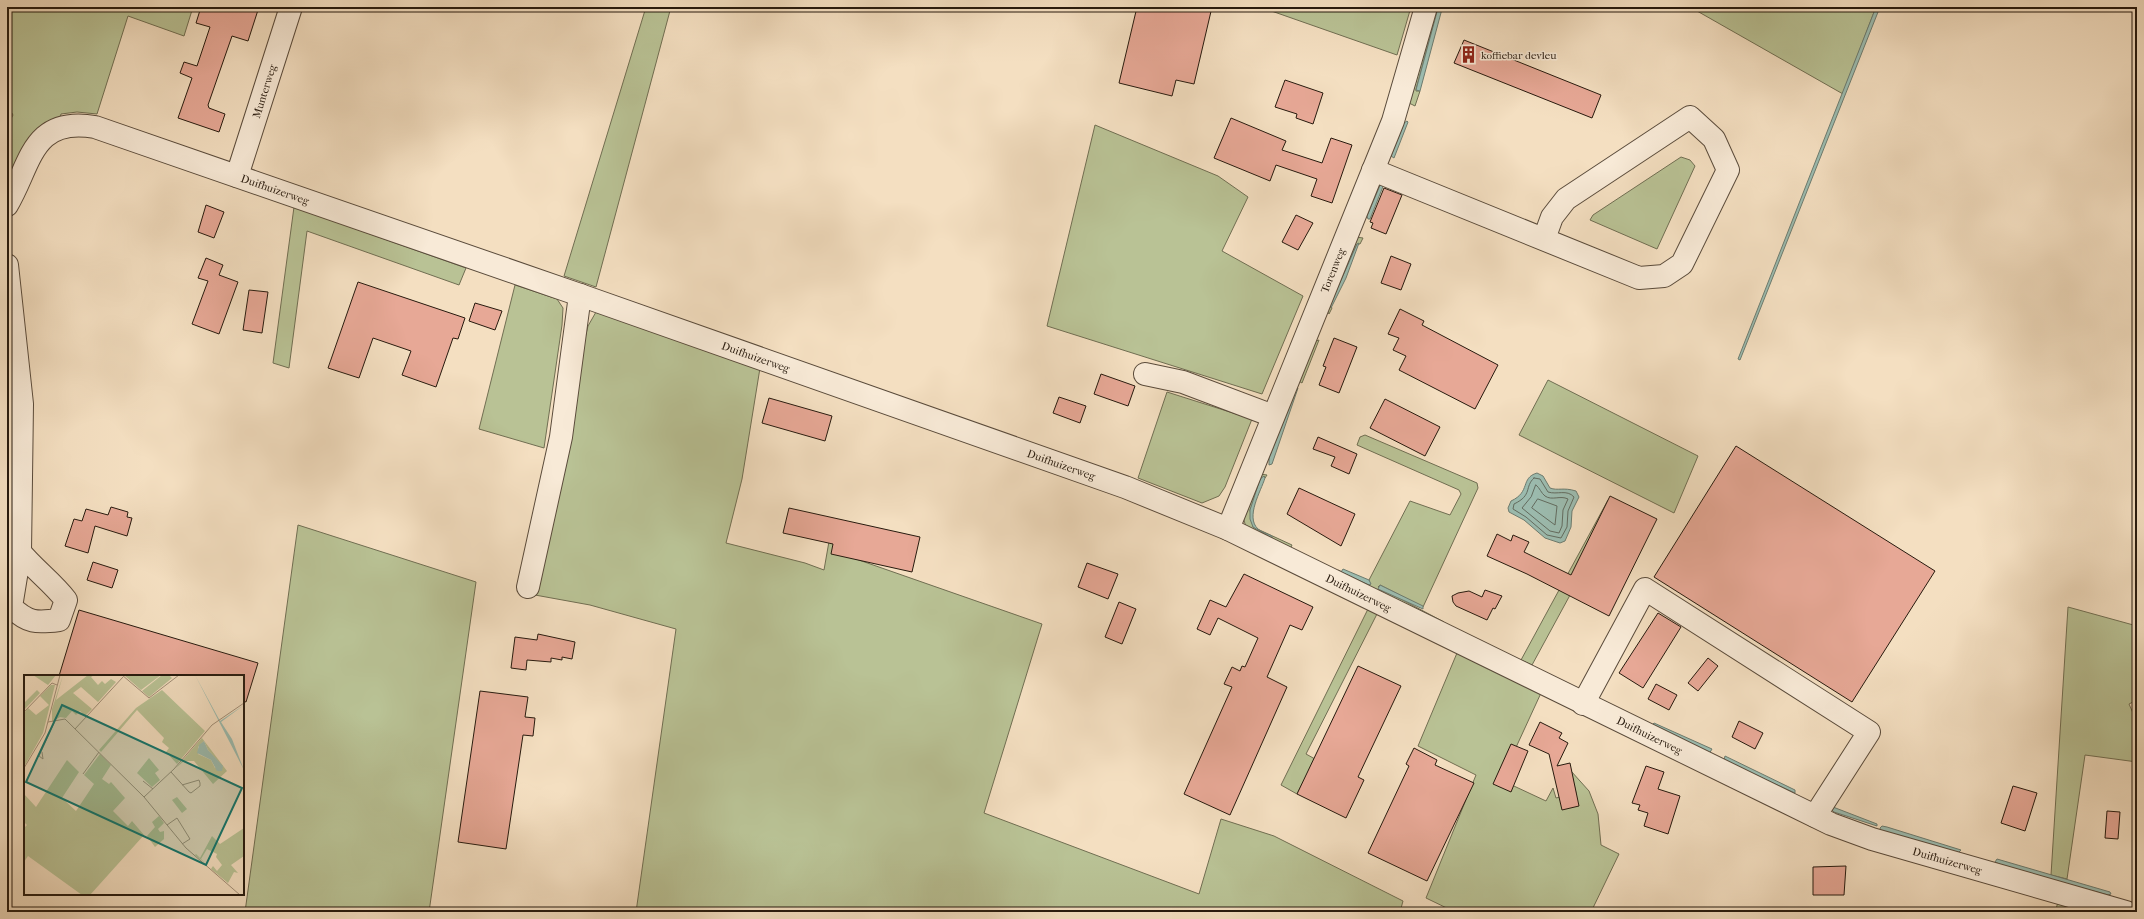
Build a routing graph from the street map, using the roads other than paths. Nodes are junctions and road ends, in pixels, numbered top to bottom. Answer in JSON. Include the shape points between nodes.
{"nodes":[{"id":1,"x":291,"y":7,"type":"edge"},
{"id":2,"x":1426,"y":7,"type":"edge"},
{"id":3,"x":1373,"y":170,"type":"junction"},
{"id":4,"x":237,"y":176,"type":"junction"},
{"id":5,"x":7,"y":205,"type":"edge"},
{"id":6,"x":1544,"y":239,"type":"junction"},
{"id":7,"x":7,"y":266,"type":"edge"},
{"id":8,"x":580,"y":295,"type":"junction"},
{"id":9,"x":1145,"y":374,"type":"dead end"},
{"id":10,"x":1273,"y":416,"type":"junction"},
{"id":11,"x":1228,"y":529,"type":"junction"},
{"id":12,"x":20,"y":552,"type":"dead end"},
{"id":13,"x":528,"y":587,"type":"dead end"},
{"id":14,"x":1583,"y":704,"type":"junction"},
{"id":15,"x":1815,"y":816,"type":"junction"},
{"id":16,"x":2126,"y":912,"type":"edge"}],
"edges":[{"from":1,"to":4,"type":"street","name":"Munterweg"},
{"from":2,"to":3,"type":"street","name":"Torenweg","via":[[1393,121]]},
{"from":3,"to":6,"type":"street"},
{"from":3,"to":10,"type":"street","name":"Torenweg"},
{"from":4,"to":5,"type":"street","name":"Duifhuizerweg","via":[[95,127],[68,126],[51,133],[38,143],[30,154]]},
{"from":4,"to":8,"type":"street","name":"Duifhuizerweg"},
{"from":6,"to":6,"type":"street","via":[[1639,278],[1664,276],[1682,264],[1728,170],[1714,139],[1690,117],[1566,199],[1552,217]]},
{"from":7,"to":12,"type":"street","via":[[22,404]]},
{"from":8,"to":11,"type":"street","name":"Duifhuizerweg","via":[[1125,488]]},
{"from":8,"to":13,"type":"street","via":[[561,437]]},
{"from":9,"to":10,"type":"street","via":[[1183,382]]},
{"from":10,"to":11,"type":"street","name":"Torenweg"},
{"from":11,"to":14,"type":"street","name":"Duifhuizerweg"},
{"from":14,"to":15,"type":"street","name":"Duifhuizerweg"},
{"from":14,"to":15,"type":"street","via":[[1645,589],[1869,732]]},
{"from":15,"to":16,"type":"street","name":"Duifhuizerweg","via":[[1872,839]]}]}
